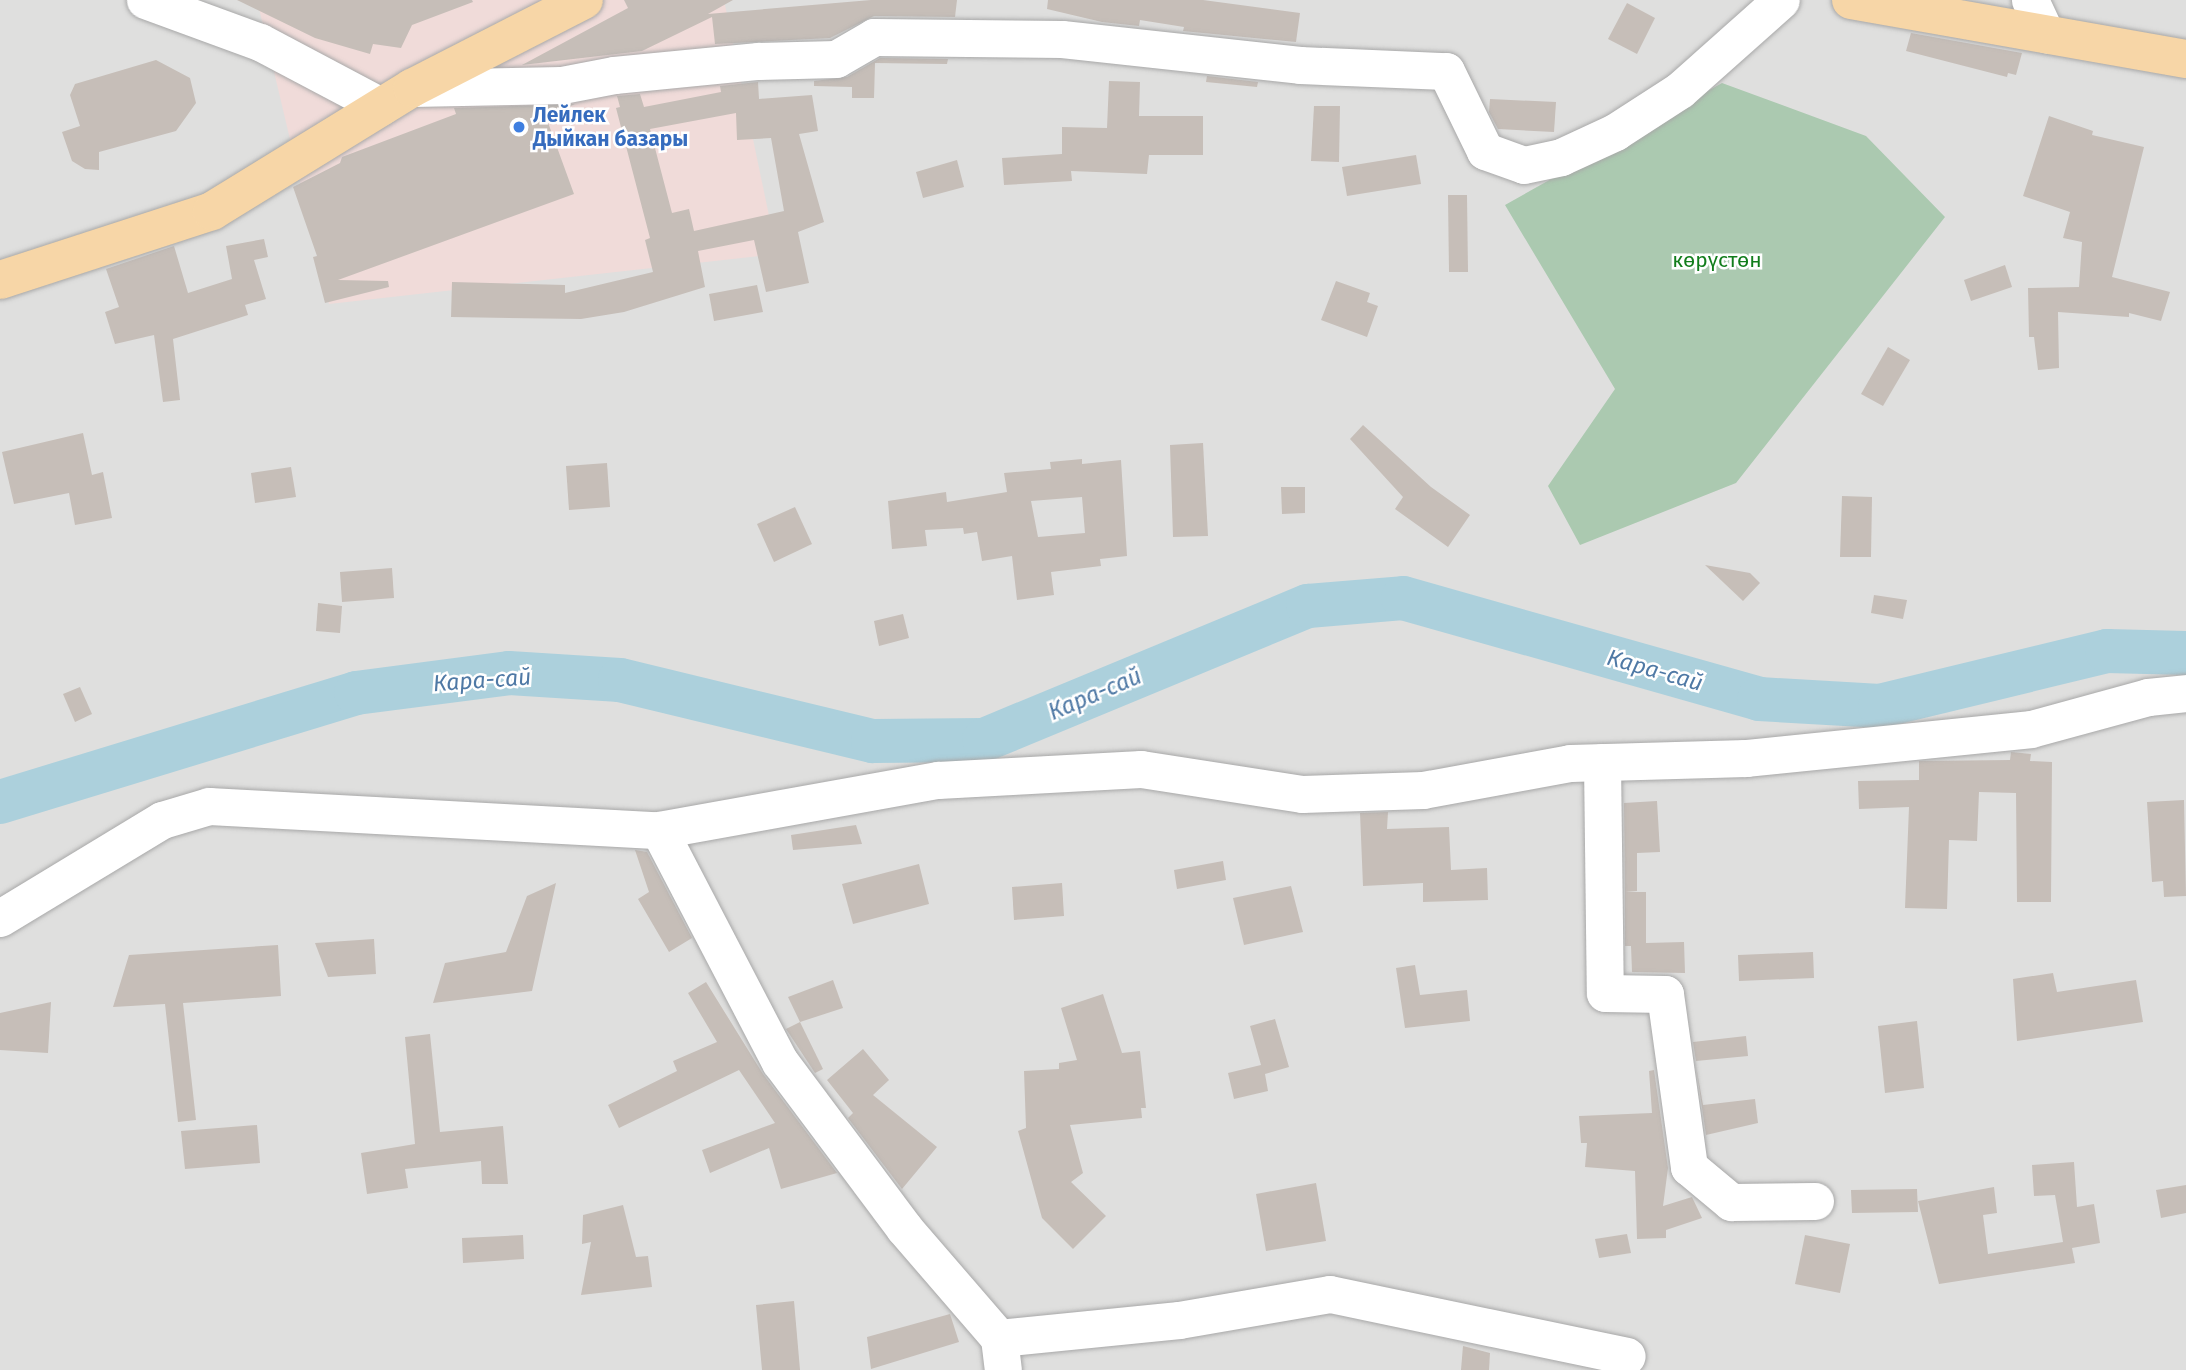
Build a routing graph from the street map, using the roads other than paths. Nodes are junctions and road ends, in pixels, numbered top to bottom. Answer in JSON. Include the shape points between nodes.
{"nodes":[{"id":1,"x":145,"y":0,"type":"edge"},
{"id":2,"x":584,"y":0,"type":"edge"},
{"id":3,"x":1781,"y":0,"type":"edge"},
{"id":4,"x":1851,"y":0,"type":"edge"},
{"id":5,"x":2030,"y":0,"type":"edge"},
{"id":6,"x":2046,"y":35,"type":"junction"},
{"id":7,"x":2186,"y":59,"type":"edge"},
{"id":8,"x":396,"y":97,"type":"junction"},
{"id":9,"x":0,"y":280,"type":"edge"},
{"id":10,"x":2186,"y":692,"type":"edge"},
{"id":11,"x":1602,"y":762,"type":"junction"},
{"id":12,"x":659,"y":830,"type":"junction"},
{"id":13,"x":0,"y":918,"type":"edge"},
{"id":14,"x":1815,"y":1201,"type":"dead end"},
{"id":15,"x":1001,"y":1354,"type":"edge"},
{"id":16,"x":1627,"y":1356,"type":"dead end"}],
"edges":[{"from":1,"to":8,"type":"street"},
{"from":2,"to":8,"type":"main road"},
{"from":3,"to":8,"type":"street","via":[[1680,90],[1615,132],[1561,157],[1524,165],[1485,151],[1446,71],[1300,65],[1062,39],[874,37],[836,59],[679,69],[562,85]]},
{"from":4,"to":6,"type":"main road"},
{"from":5,"to":6,"type":"street"},
{"from":6,"to":7,"type":"main road"},
{"from":8,"to":9,"type":"main road","via":[[212,211]]},
{"from":10,"to":11,"type":"street","via":[[2148,697],[2031,729],[1746,758]]},
{"from":11,"to":12,"type":"street","via":[[1423,790],[1302,794],[1140,769],[938,779]]},
{"from":11,"to":14,"type":"street","via":[[1605,993],[1665,994],[1689,1167],[1731,1202]]},
{"from":12,"to":13,"type":"street","via":[[209,806],[162,820]]},
{"from":12,"to":15,"type":"street","via":[[780,1062]]},
{"from":15,"to":16,"type":"street","via":[[1330,1294]]}]}
